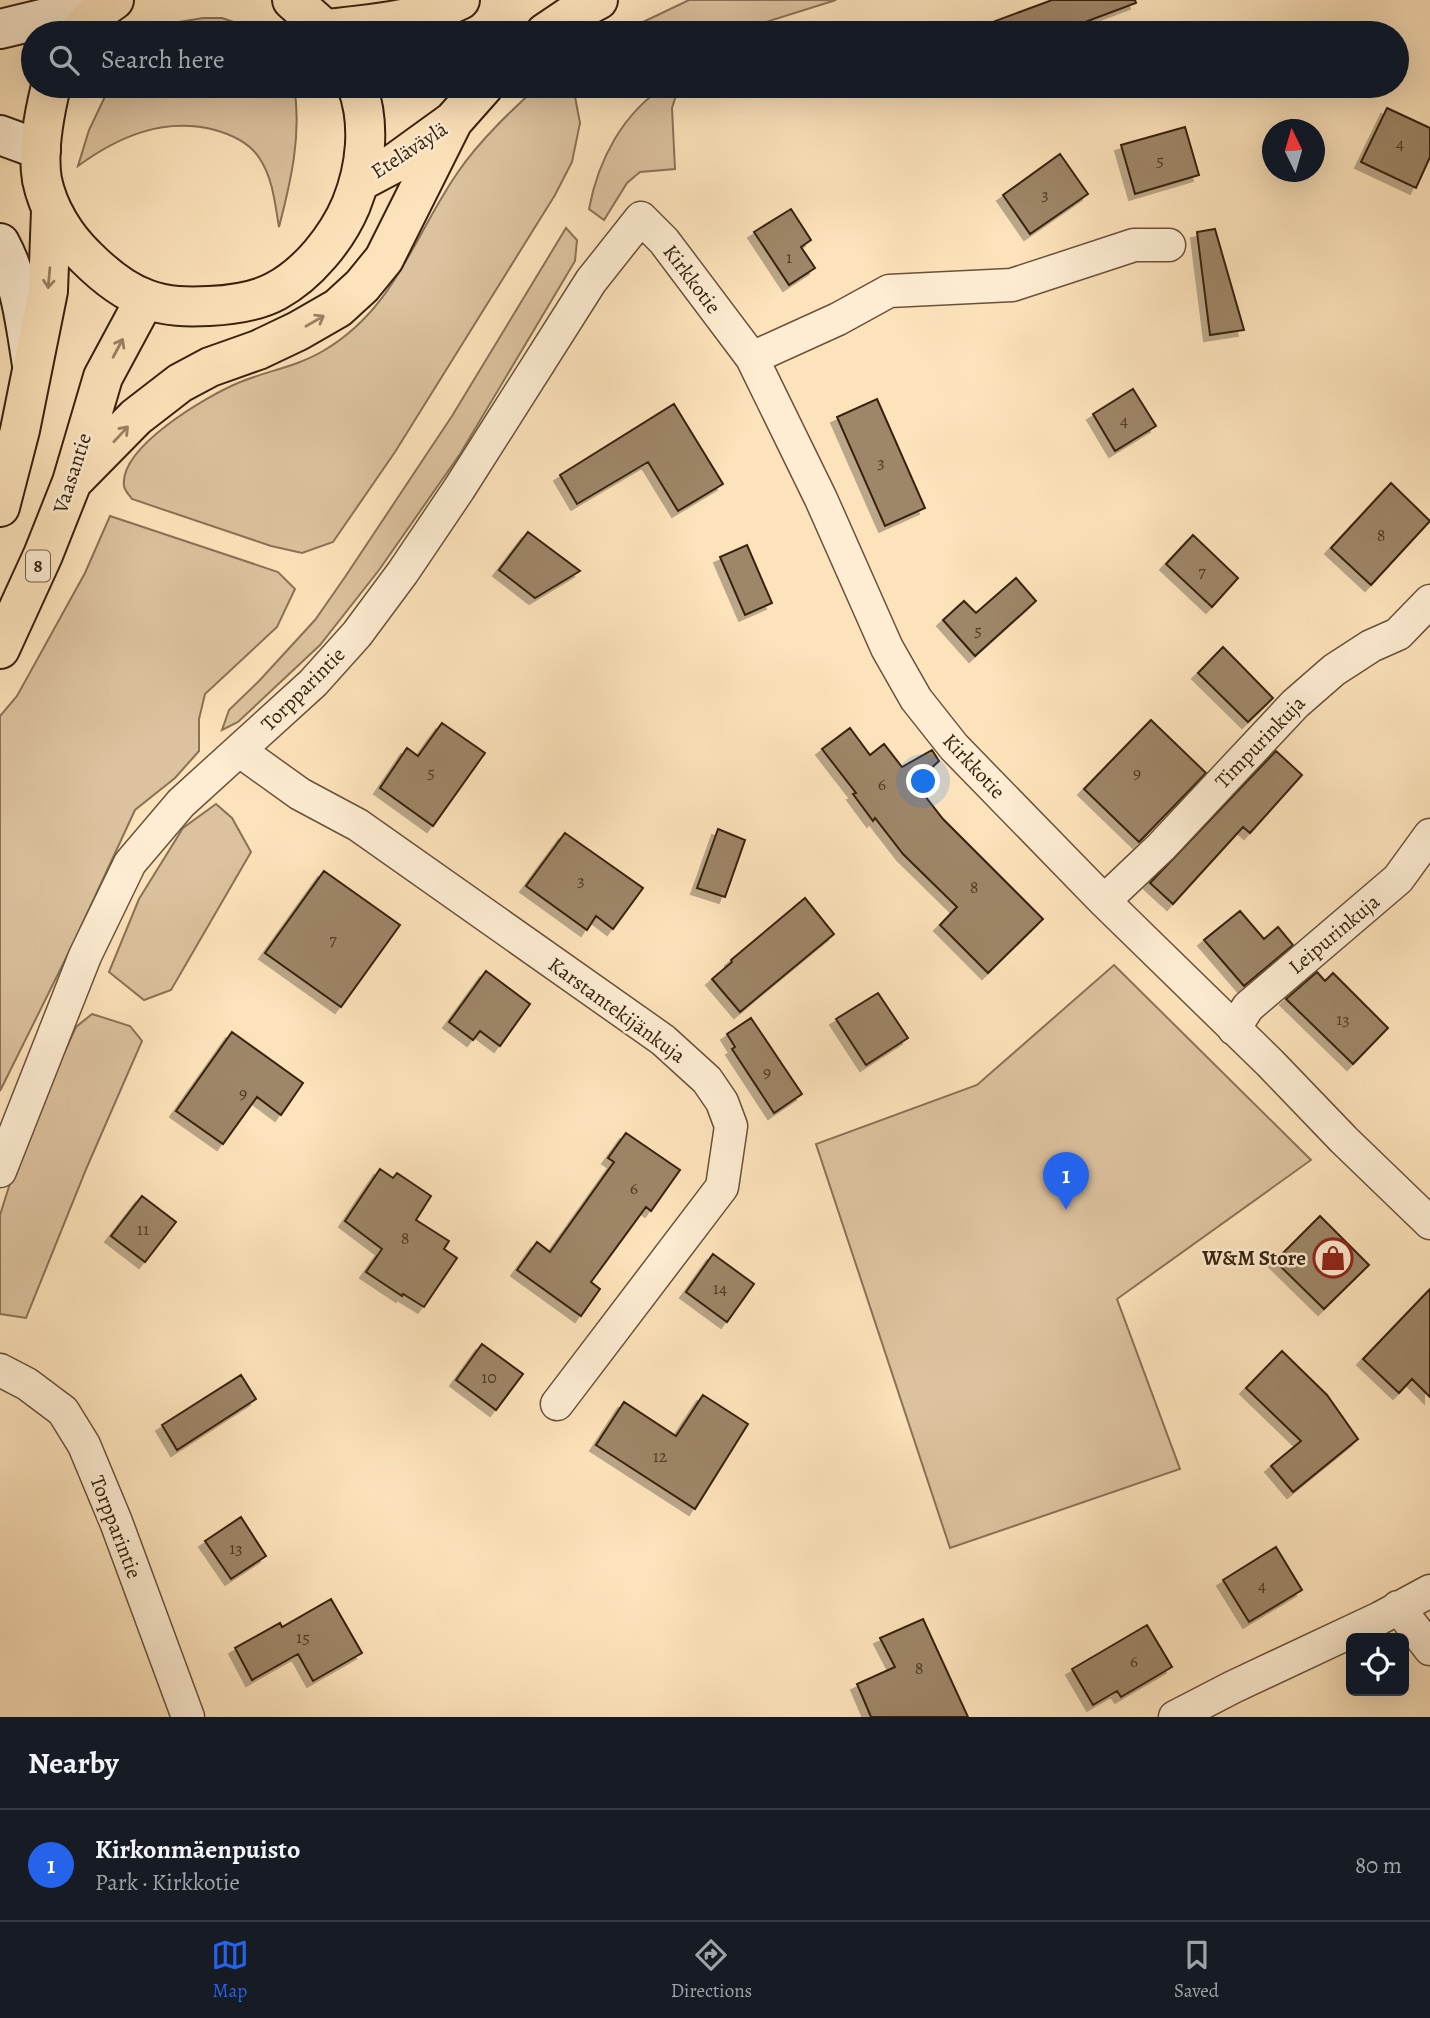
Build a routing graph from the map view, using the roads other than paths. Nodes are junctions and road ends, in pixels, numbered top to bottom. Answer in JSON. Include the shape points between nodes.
{"nodes":[{"id":1,"x":292,"y":0,"type":"edge"},
{"id":2,"x":460,"y":0,"type":"edge"},
{"id":3,"x":598,"y":0,"type":"edge"},
{"id":4,"x":97,"y":15,"type":"edge"},
{"id":5,"x":33,"y":21,"type":"edge"},
{"id":6,"x":316,"y":21,"type":"edge"},
{"id":7,"x":398,"y":21,"type":"edge"},
{"id":8,"x":563,"y":21,"type":"edge"},
{"id":9,"x":21,"y":24,"type":"edge"},
{"id":10,"x":0,"y":29,"type":"edge"},
{"id":11,"x":49,"y":98,"type":"edge"},
{"id":12,"x":359,"y":98,"type":"edge"},
{"id":13,"x":473,"y":98,"type":"edge"},
{"id":14,"x":453,"y":121,"type":"junction"},
{"id":15,"x":0,"y":135,"type":"edge"},
{"id":16,"x":41,"y":150,"type":"junction"},
{"id":17,"x":361,"y":181,"type":"junction"},
{"id":18,"x":51,"y":210,"type":"junction"},
{"id":19,"x":641,"y":218,"type":"joint"},
{"id":20,"x":0,"y":243,"type":"edge"},
{"id":21,"x":1170,"y":245,"type":"dead end"},
{"id":22,"x":145,"y":299,"type":"junction"},
{"id":23,"x":752,"y":358,"type":"junction"},
{"id":24,"x":33,"y":366,"type":"junction"},
{"id":25,"x":72,"y":482,"type":"junction"},
{"id":26,"x":0,"y":508,"type":"edge"},
{"id":27,"x":1430,"y":601,"type":"edge"},
{"id":28,"x":0,"y":649,"type":"edge"},
{"id":29,"x":240,"y":751,"type":"junction"},
{"id":30,"x":1430,"y":835,"type":"edge"},
{"id":31,"x":1104,"y":901,"type":"junction"},
{"id":32,"x":1234,"y":1029,"type":"junction"},
{"id":33,"x":0,"y":1171,"type":"edge"},
{"id":34,"x":1430,"y":1223,"type":"edge"},
{"id":35,"x":0,"y":1370,"type":"edge"},
{"id":36,"x":557,"y":1404,"type":"dead end"},
{"id":37,"x":1430,"y":1591,"type":"edge"},
{"id":38,"x":1398,"y":1607,"type":"junction"},
{"id":39,"x":1430,"y":1649,"type":"edge"},
{"id":40,"x":187,"y":1717,"type":"edge"},
{"id":41,"x":1175,"y":1717,"type":"edge"}],
"edges":[{"from":1,"to":6,"type":"highway"},
{"from":2,"to":7,"type":"highway"},
{"from":3,"to":8,"type":"highway"},
{"from":4,"to":5,"type":"main road"},
{"from":9,"to":10,"type":"main road"},
{"from":11,"to":16,"type":"highway"},
{"from":12,"to":17,"type":"highway","via":[[365,150]]},
{"from":13,"to":14,"type":"highway","name":"Eteläväylä"},
{"from":14,"to":17,"type":"highway","name":"Eteläväylä"},
{"from":25,"to":14,"type":"highway","one_way":true,"via":[[136,417],[180,383],[298,331],[338,308],[362,286],[384,259]]},
{"from":15,"to":16,"type":"main road"},
{"from":16,"to":18,"type":"highway","via":[[42,179]]},
{"from":17,"to":22,"type":"highway","via":[[344,222],[317,257],[275,292],[249,301],[192,307]]},
{"from":18,"to":22,"type":"highway","via":[[76,248],[98,270]]},
{"from":18,"to":24,"type":"highway","one_way":true,"via":[[48,291]]},
{"from":19,"to":23,"type":"street","name":"Kirkkotie","via":[[664,241]]},
{"from":19,"to":29,"type":"street","name":"Torpparintie","via":[[591,281],[452,499],[357,634],[313,683]]},
{"from":20,"to":24,"type":"main road","via":[[22,299]]},
{"from":21,"to":23,"type":"street","via":[[1134,245],[1012,285],[889,291]]},
{"from":25,"to":22,"type":"highway","name":"Vaasantie","one_way":true,"via":[[103,377]]},
{"from":23,"to":31,"type":"street","name":"Kirkkotie","via":[[887,648],[916,699],[954,747]]},
{"from":24,"to":26,"type":"highway"},
{"from":25,"to":28,"type":"highway","name":"Vaasantie","number":"8"},
{"from":27,"to":31,"type":"street","name":"Timpurinkuja","via":[[1398,634],[1334,670],[1295,704]]},
{"from":29,"to":33,"type":"street","name":"Torpparintie","via":[[181,803],[130,863],[85,956]]},
{"from":29,"to":36,"type":"street","name":"Karstantekijänkuja","via":[[300,794],[358,825],[663,1040],[707,1080],[722,1102],[731,1126],[722,1187]]},
{"from":30,"to":32,"type":"street","name":"Leipurinkuja","via":[[1398,879],[1248,1007]]},
{"from":31,"to":32,"type":"street","name":"Kirkkotie"},
{"from":32,"to":34,"type":"street","name":"Kirkkotie"},
{"from":35,"to":40,"type":"street","name":"Torpparintie","via":[[63,1411],[83,1445]]},
{"from":37,"to":38,"type":"street"},
{"from":38,"to":39,"type":"street"},
{"from":38,"to":41,"type":"street"}]}
